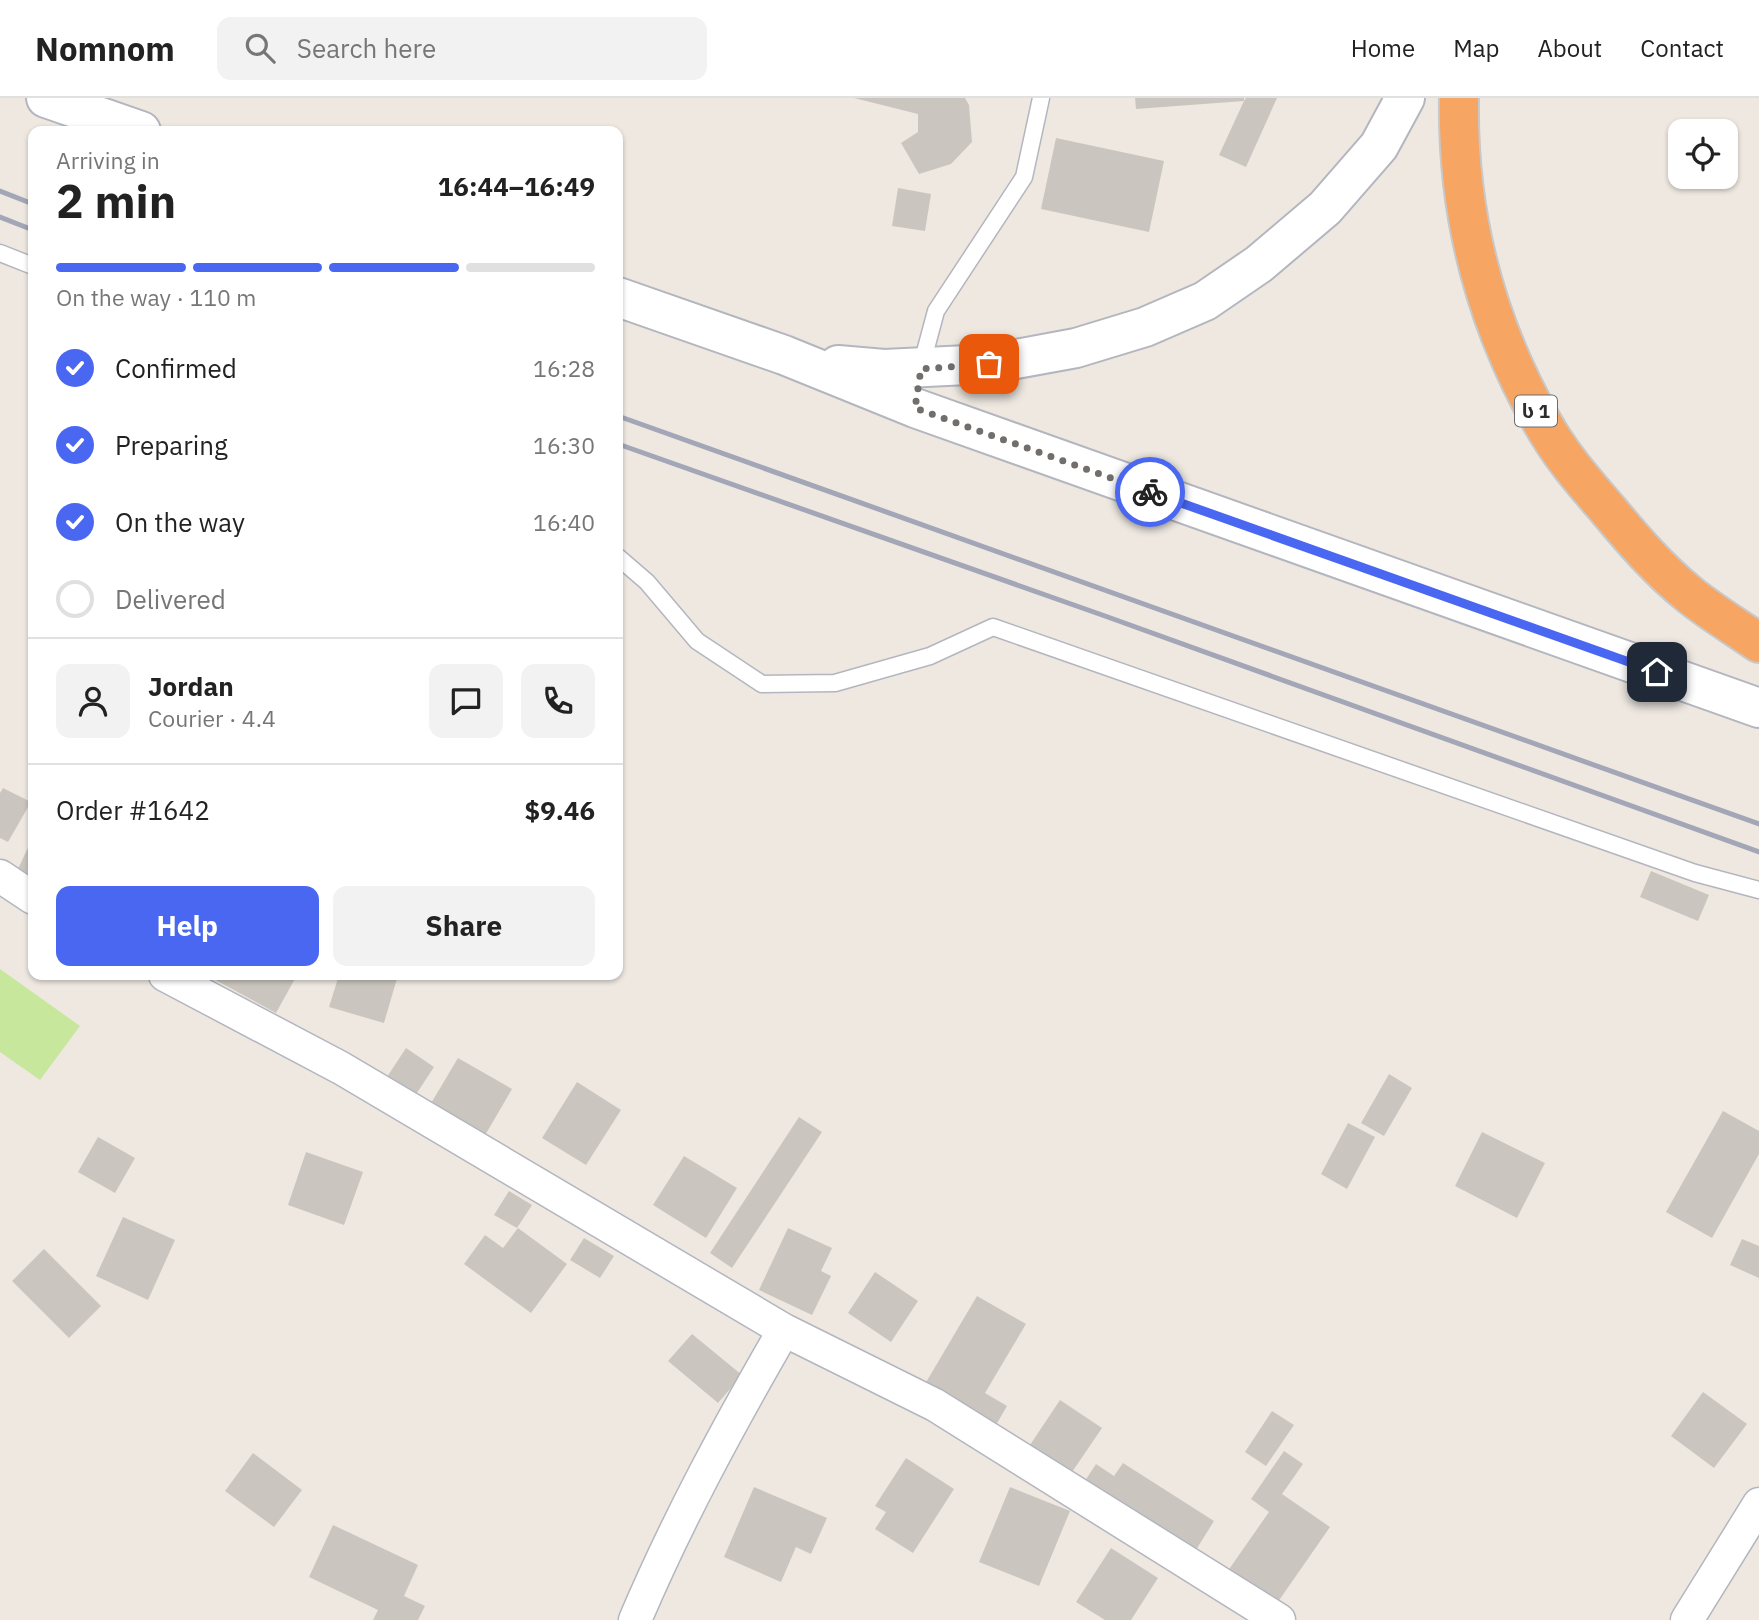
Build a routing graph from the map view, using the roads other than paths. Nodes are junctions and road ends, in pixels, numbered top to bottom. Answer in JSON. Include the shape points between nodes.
{"nodes":[{"id":1,"x":46,"y":98,"type":"edge"},
{"id":2,"x":1041,"y":98,"type":"edge"},
{"id":3,"x":1405,"y":98,"type":"edge"},
{"id":4,"x":1459,"y":98,"type":"edge"},
{"id":5,"x":127,"y":126,"type":"edge"},
{"id":6,"x":0,"y":253,"type":"edge"},
{"id":7,"x":28,"y":265,"type":"edge"},
{"id":8,"x":623,"y":299,"type":"edge"},
{"id":9,"x":918,"y":388,"type":"junction"},
{"id":10,"x":623,"y":561,"type":"edge"},
{"id":11,"x":1759,"y":643,"type":"edge"},
{"id":12,"x":1759,"y":708,"type":"edge"},
{"id":13,"x":0,"y":876,"type":"edge"},
{"id":14,"x":1759,"y":890,"type":"edge"},
{"id":15,"x":28,"y":895,"type":"edge"},
{"id":16,"x":174,"y":980,"type":"edge"},
{"id":17,"x":784,"y":1330,"type":"junction"},
{"id":18,"x":1759,"y":1504,"type":"edge"},
{"id":19,"x":635,"y":1620,"type":"edge"},
{"id":20,"x":1279,"y":1620,"type":"edge"},
{"id":21,"x":1687,"y":1620,"type":"edge"}],
"edges":[{"from":1,"to":5,"type":"main road"},
{"from":2,"to":9,"type":"lane","via":[[1024,177],[936,311]]},
{"from":3,"to":9,"type":"main road","via":[[1379,146],[1325,208],[1259,264],[1205,300],[1145,327],[1076,348],[989,364]]},
{"from":4,"to":11,"type":"highway","number":"ს 1","via":[[1458,145],[1478,265],[1497,331],[1542,423],[1572,468],[1645,553],[1690,595]]},
{"from":6,"to":7,"type":"lane"},
{"from":8,"to":9,"type":"main road","via":[[784,355],[884,369]]},
{"from":9,"to":12,"type":"main road"},
{"from":10,"to":14,"type":"lane","via":[[647,582],[697,641],[762,684],[835,683],[930,656],[993,626],[1695,873]]},
{"from":13,"to":15,"type":"street"},
{"from":16,"to":17,"type":"street","via":[[341,1068]]},
{"from":17,"to":19,"type":"street","via":[[667,1545]]},
{"from":17,"to":20,"type":"street","via":[[935,1405]]},
{"from":18,"to":21,"type":"street"}]}
